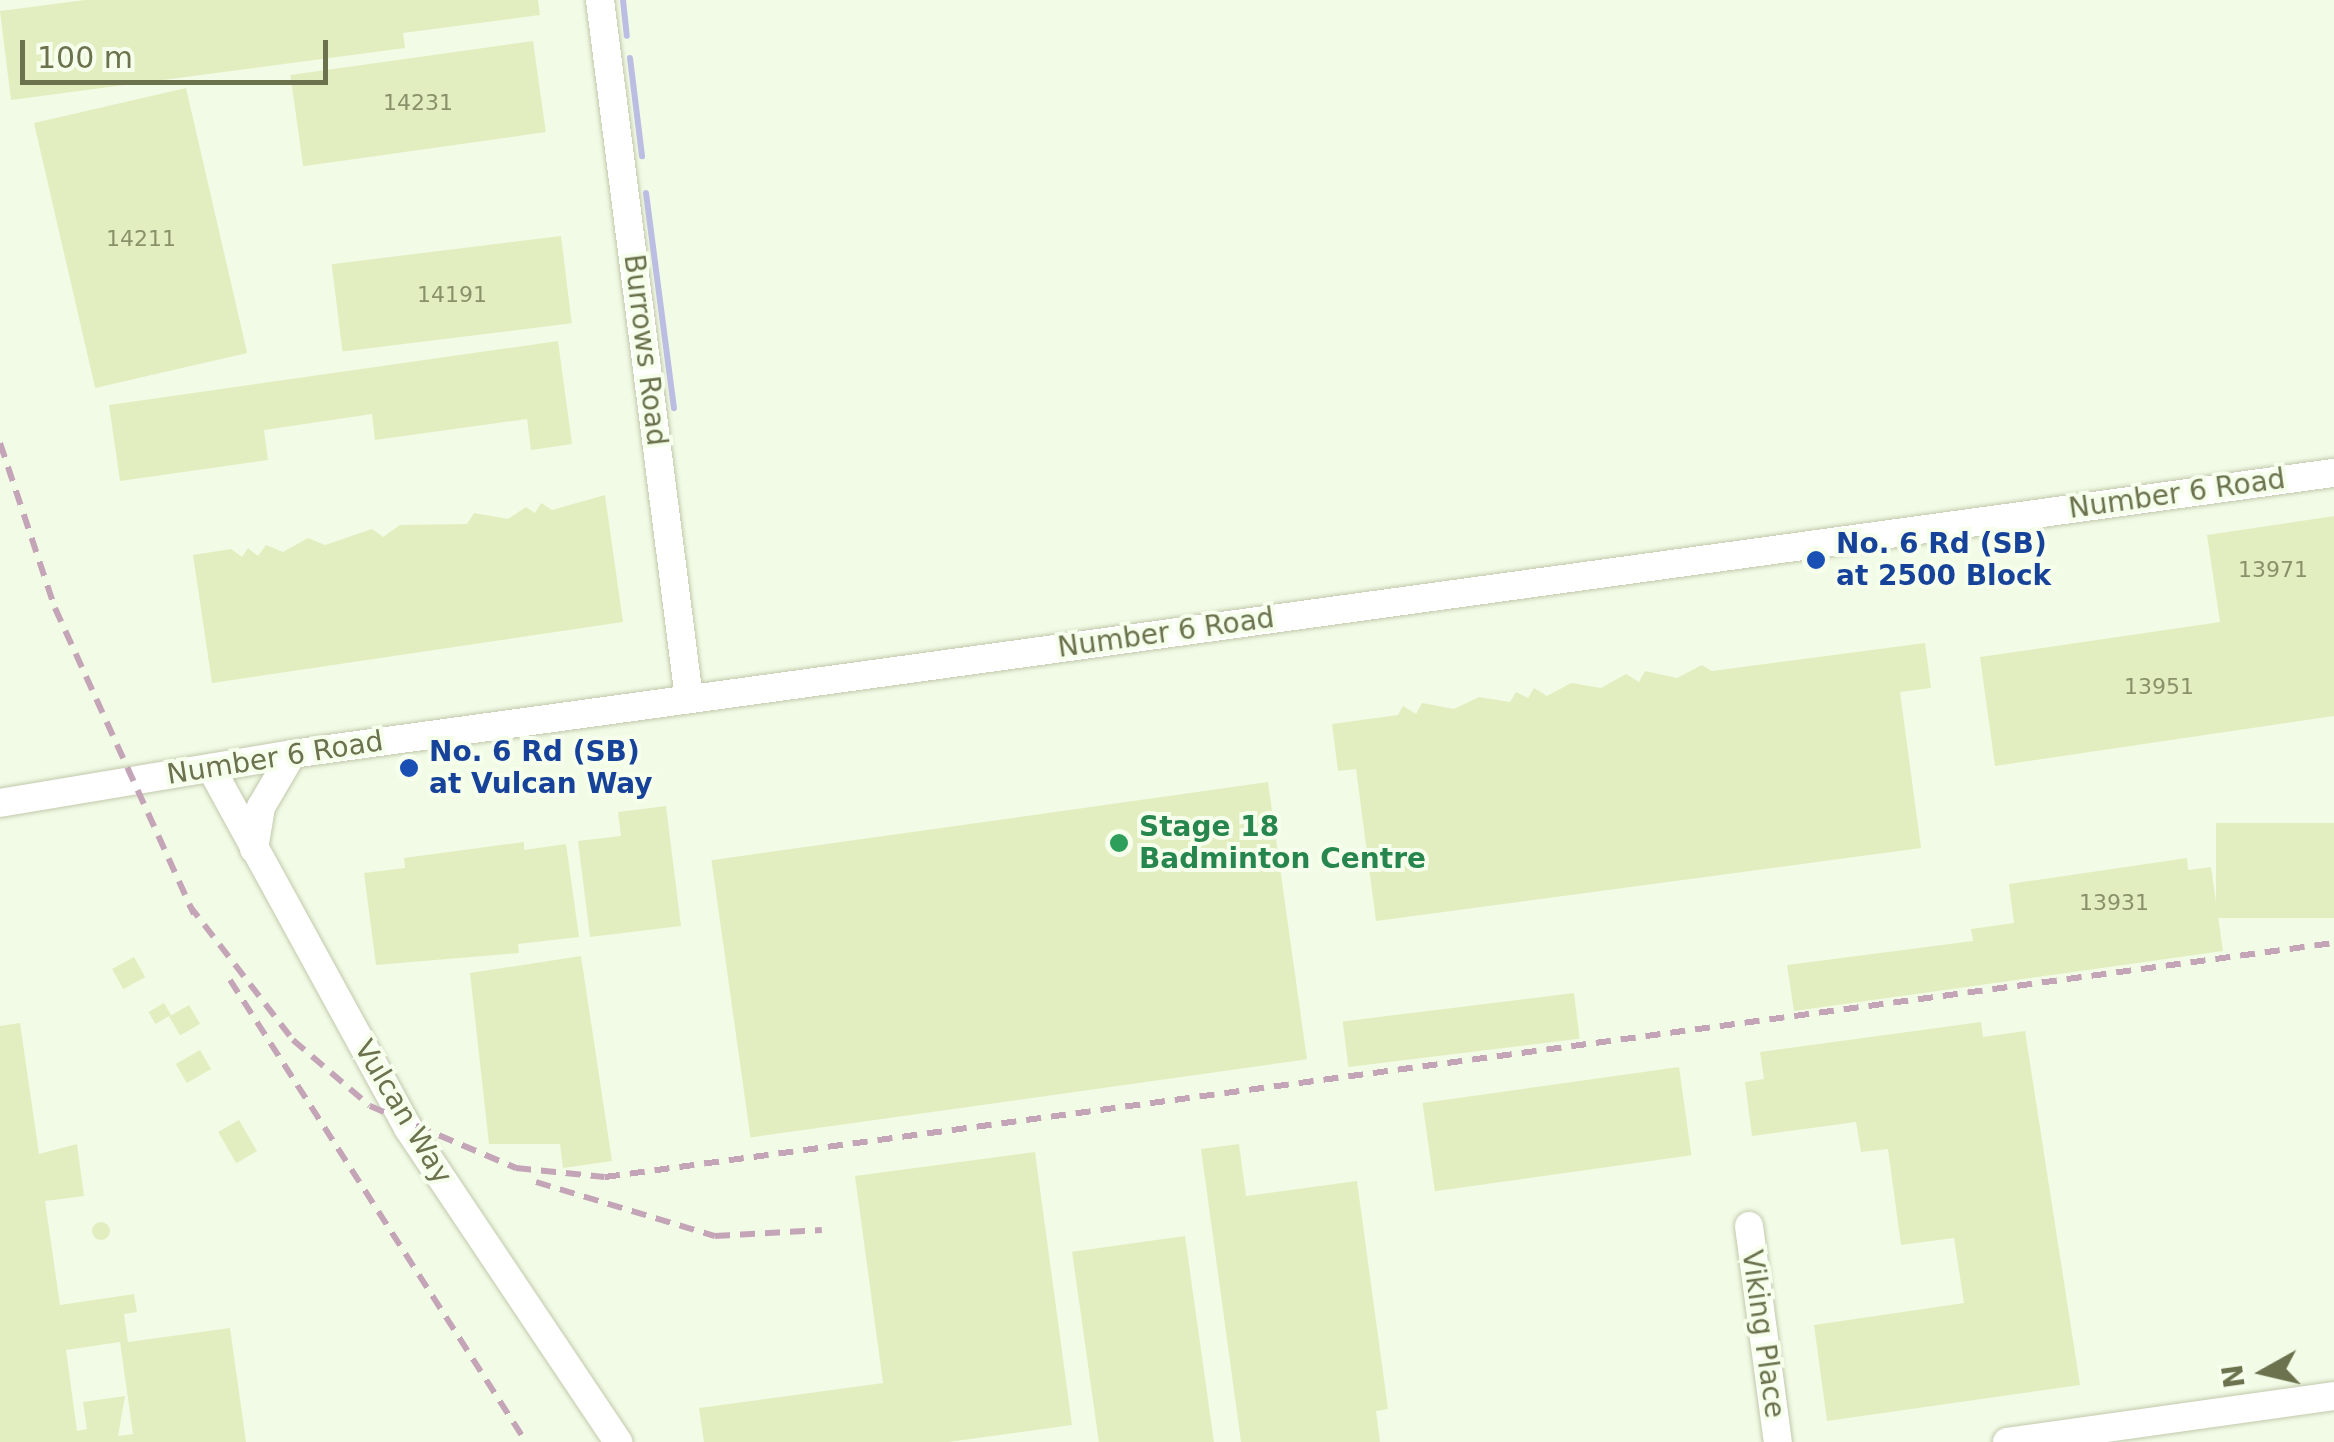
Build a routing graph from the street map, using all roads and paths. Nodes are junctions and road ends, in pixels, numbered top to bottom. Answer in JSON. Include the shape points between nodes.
{"nodes":[{"id":1,"x":600,"y":0,"type":"edge"},
{"id":2,"x":2334,"y":473,"type":"edge"},
{"id":3,"x":689,"y":700,"type":"junction"},
{"id":4,"x":292,"y":754,"type":"junction"},
{"id":5,"x":212,"y":768,"type":"junction"},
{"id":6,"x":0,"y":803,"type":"edge"},
{"id":7,"x":254,"y":849,"type":"junction"},
{"id":8,"x":1748,"y":1226,"type":"dead end"},
{"id":9,"x":2334,"y":1396,"type":"edge"},
{"id":10,"x":2202,"y":1428,"type":"edge"},
{"id":11,"x":618,"y":1442,"type":"edge"},
{"id":12,"x":1778,"y":1442,"type":"edge"},
{"id":13,"x":2008,"y":1442,"type":"edge"}],
"edges":[{"from":1,"to":3,"type":"street","name":"Burrows Road"},
{"from":2,"to":3,"type":"street","name":"Number 6 Road"},
{"from":3,"to":4,"type":"street","name":"Number 6 Road"},
{"from":4,"to":5,"type":"street","name":"Number 6 Road"},
{"from":4,"to":7,"type":"street","via":[[261,808]]},
{"from":5,"to":6,"type":"street","name":"Number 6 Road"},
{"from":5,"to":7,"type":"street","name":"Vulcan Way"},
{"from":7,"to":11,"type":"street","name":"Vulcan Way","via":[[408,1128]]},
{"from":8,"to":12,"type":"street","name":"Viking Place"},
{"from":9,"to":10,"type":"street"},
{"from":10,"to":13,"type":"street"}]}
